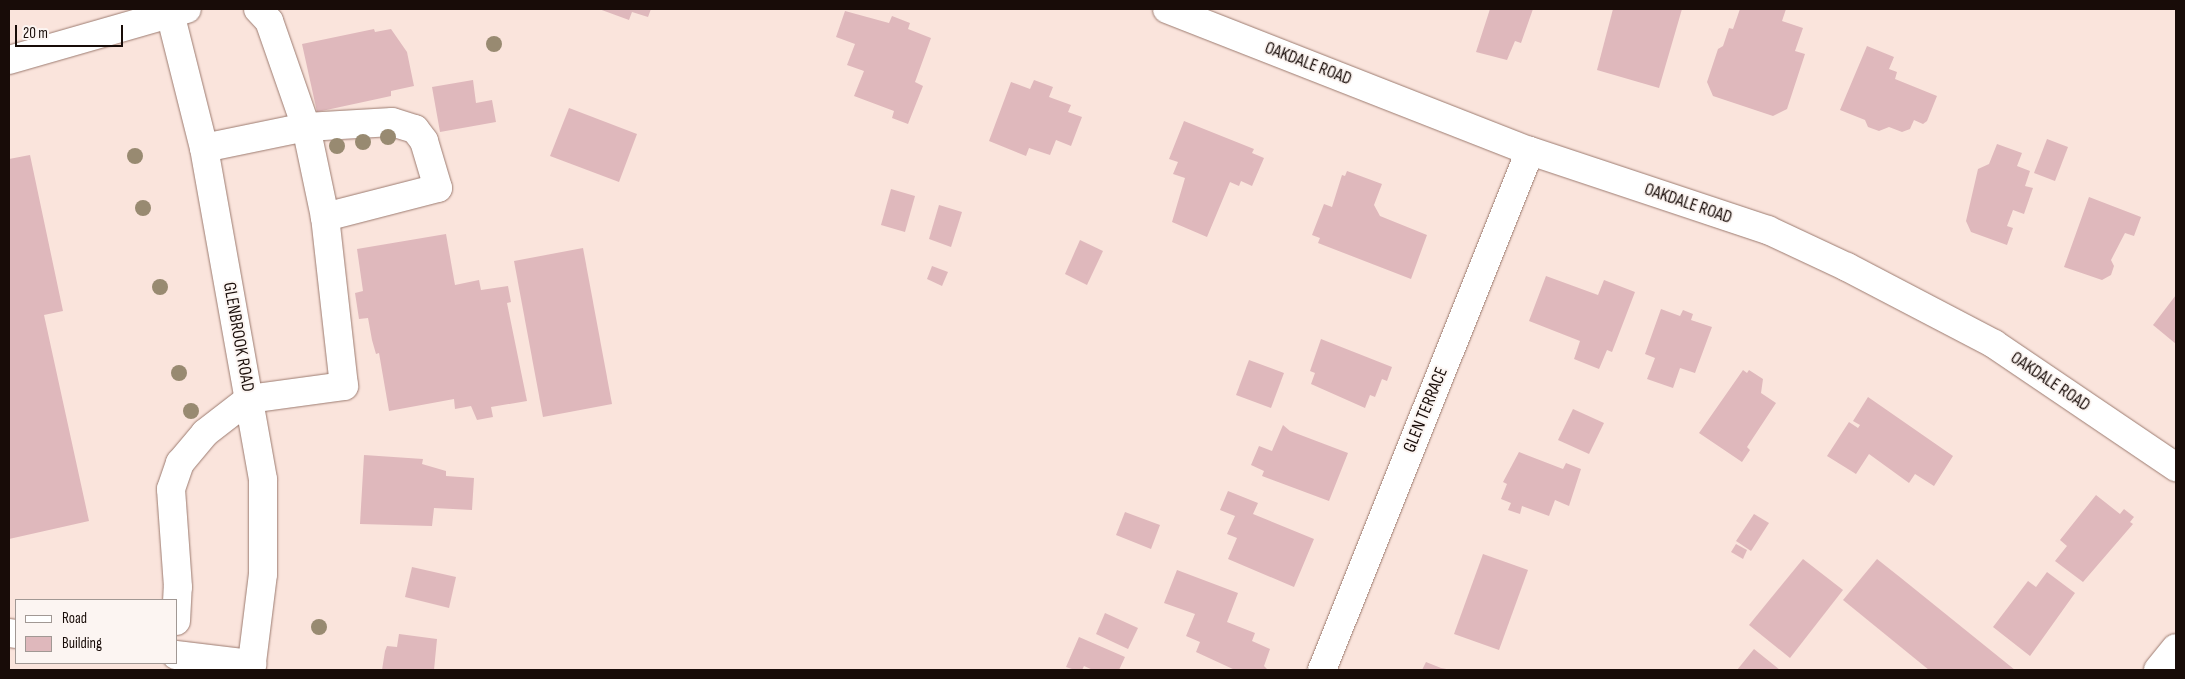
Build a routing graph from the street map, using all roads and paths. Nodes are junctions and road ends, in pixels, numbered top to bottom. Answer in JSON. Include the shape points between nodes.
{"nodes":[{"id":1,"x":258,"y":9,"type":"edge"},
{"id":2,"x":1167,"y":9,"type":"edge"},
{"id":3,"x":175,"y":10,"type":"edge"},
{"id":4,"x":9,"y":60,"type":"edge"},
{"id":5,"x":306,"y":127,"type":"junction"},
{"id":6,"x":204,"y":148,"type":"junction"},
{"id":7,"x":1530,"y":151,"type":"junction"},
{"id":8,"x":325,"y":217,"type":"junction"},
{"id":9,"x":249,"y":399,"type":"junction"},
{"id":10,"x":2176,"y":467,"type":"edge"},
{"id":11,"x":177,"y":599,"type":"edge"},
{"id":12,"x":2176,"y":648,"type":"edge"},
{"id":13,"x":178,"y":655,"type":"edge"},
{"id":14,"x":251,"y":667,"type":"edge"},
{"id":15,"x":1322,"y":670,"type":"edge"},
{"id":16,"x":2158,"y":670,"type":"edge"}],
"edges":[{"from":1,"to":5,"type":"street","via":[[269,21]]},
{"from":2,"to":7,"type":"street","name":"OAKDALE ROAD"},
{"from":3,"to":4,"type":"street"},
{"from":3,"to":6,"type":"street","name":"GLENBROOK ROAD"},
{"from":5,"to":6,"type":"street"},
{"from":5,"to":8,"type":"street"},
{"from":5,"to":8,"type":"street","via":[[405,124],[415,129],[424,141],[438,188]]},
{"from":6,"to":9,"type":"street","name":"GLENBROOK ROAD"},
{"from":7,"to":10,"type":"street","name":"OAKDALE ROAD","via":[[1768,230],[1847,267],[1994,344]]},
{"from":7,"to":15,"type":"street","name":"GLEN TERRACE"},
{"from":8,"to":9,"type":"street","via":[[344,386]]},
{"from":9,"to":11,"type":"street","via":[[205,433],[180,463],[171,489]]},
{"from":9,"to":14,"type":"street","name":"GLENBROOK ROAD","via":[[263,480],[263,574]]},
{"from":12,"to":16,"type":"street"},
{"from":13,"to":14,"type":"street"}]}
